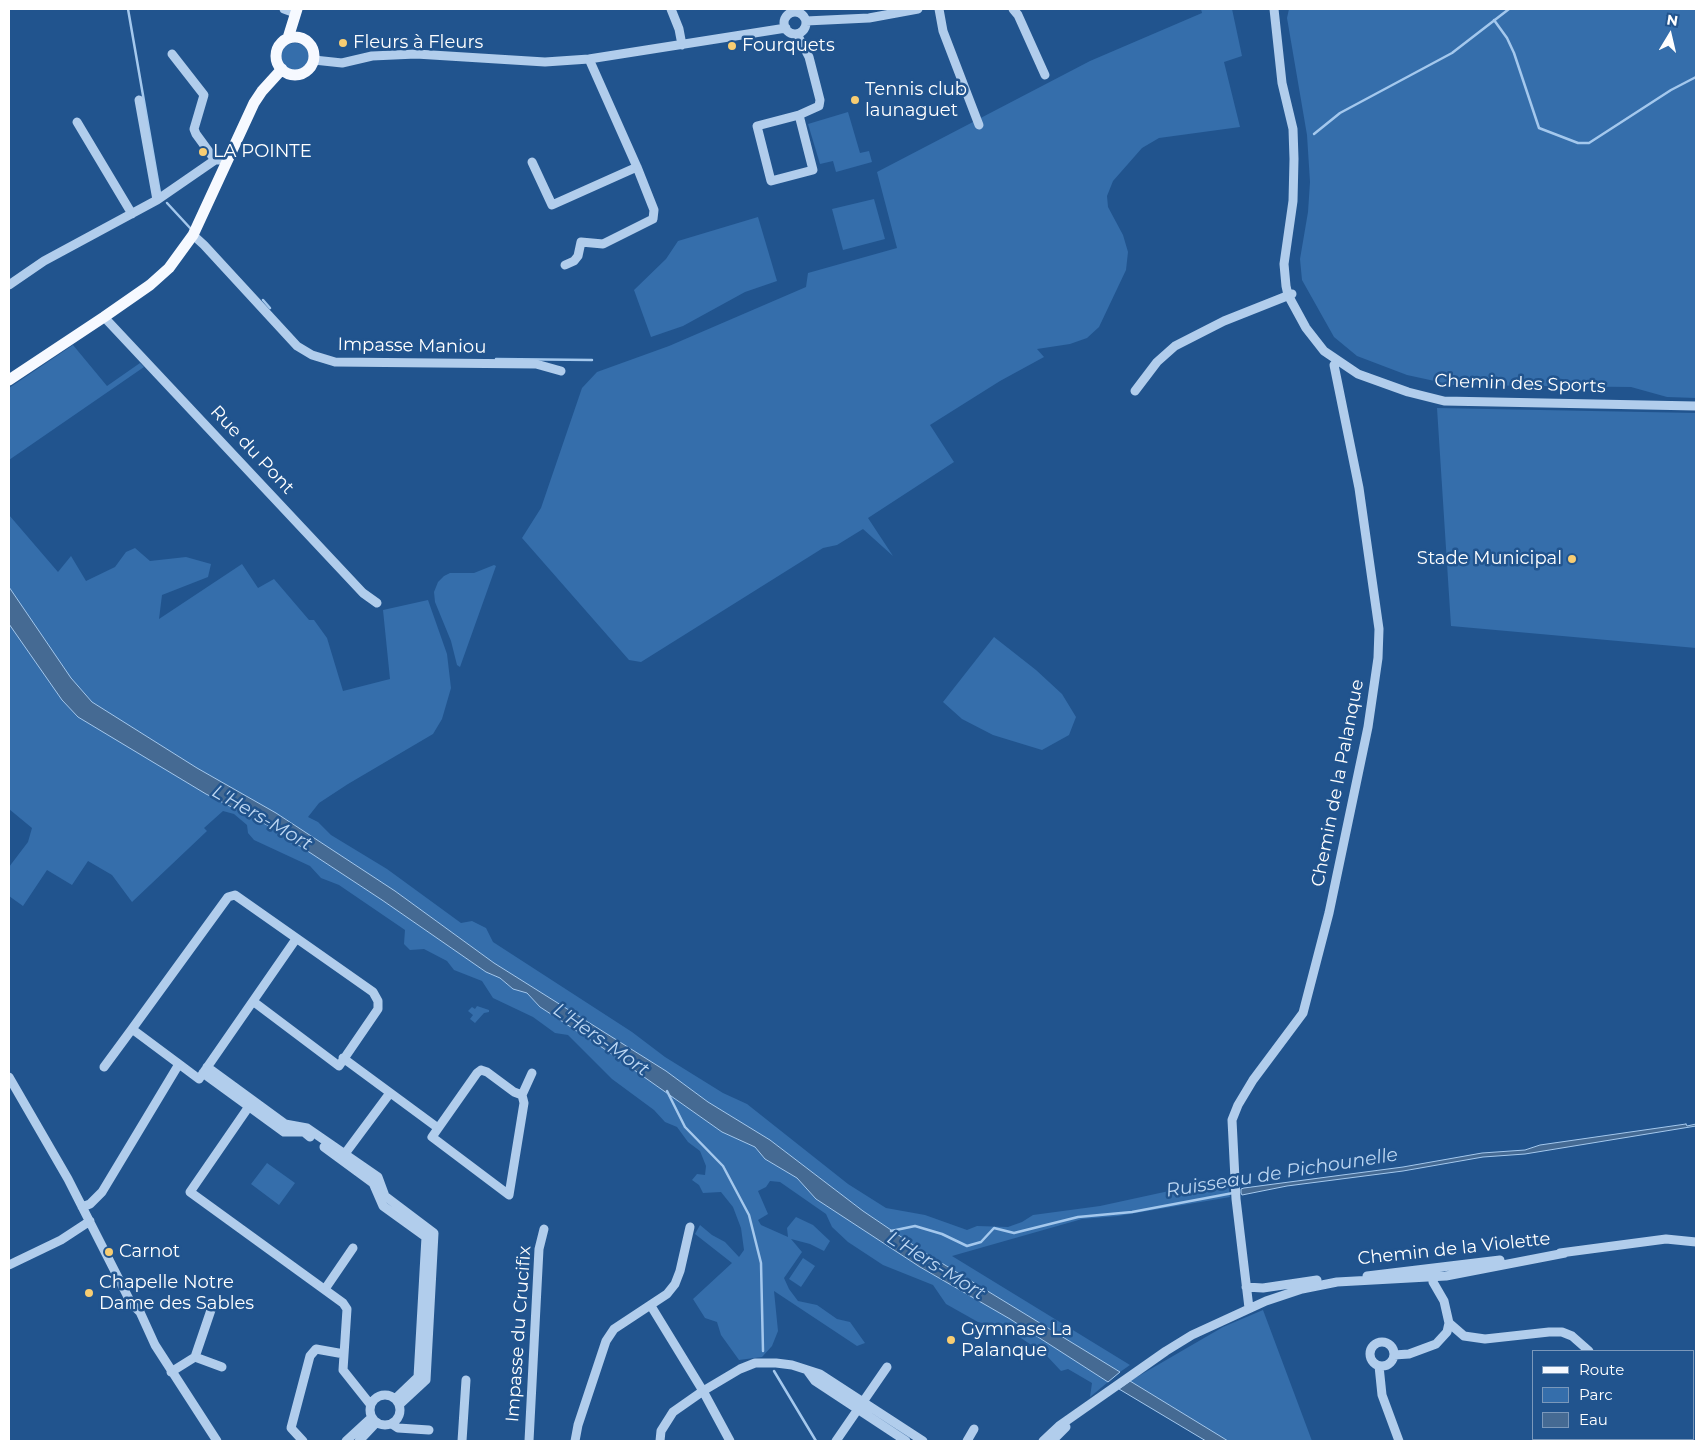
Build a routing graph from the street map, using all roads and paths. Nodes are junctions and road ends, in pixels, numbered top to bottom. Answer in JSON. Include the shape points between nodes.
{"nodes":[{"id":1,"x":671,"y":9,"type":"edge"},
{"id":2,"x":918,"y":9,"type":"edge"},
{"id":3,"x":939,"y":9,"type":"edge"},
{"id":4,"x":1274,"y":9,"type":"edge"},
{"id":5,"x":292,"y":10,"type":"edge"},
{"id":6,"x":793,"y":11,"type":"edge"},
{"id":7,"x":1016,"y":11,"type":"edge"},
{"id":8,"x":806,"y":21,"type":"junction"},
{"id":9,"x":786,"y":28,"type":"junction"},
{"id":10,"x":797,"y":34,"type":"junction"},
{"id":11,"x":288,"y":38,"type":"junction"},
{"id":12,"x":304,"y":39,"type":"junction"},
{"id":13,"x":682,"y":45,"type":"junction"},
{"id":14,"x":172,"y":54,"type":"dead end"},
{"id":15,"x":589,"y":59,"type":"junction"},
{"id":16,"x":314,"y":60,"type":"junction"},
{"id":17,"x":282,"y":69,"type":"junction"},
{"id":18,"x":1045,"y":75,"type":"dead end"},
{"id":19,"x":139,"y":100,"type":"dead end"},
{"id":20,"x":799,"y":116,"type":"junction"},
{"id":21,"x":77,"y":122,"type":"dead end"},
{"id":22,"x":979,"y":124,"type":"dead end"},
{"id":23,"x":221,"y":160,"type":"junction"},
{"id":24,"x":532,"y":162,"type":"dead end"},
{"id":25,"x":637,"y":167,"type":"junction"},
{"id":26,"x":157,"y":200,"type":"junction"},
{"id":27,"x":132,"y":214,"type":"junction"},
{"id":28,"x":193,"y":235,"type":"junction"},
{"id":29,"x":565,"y":265,"type":"dead end"},
{"id":30,"x":9,"y":285,"type":"edge"},
{"id":31,"x":1290,"y":294,"type":"junction"},
{"id":32,"x":104,"y":317,"type":"junction"},
{"id":33,"x":1334,"y":365,"type":"dead end"},
{"id":34,"x":561,"y":371,"type":"dead end"},
{"id":35,"x":9,"y":380,"type":"edge"},
{"id":36,"x":1135,"y":391,"type":"dead end"},
{"id":37,"x":1696,"y":406,"type":"edge"},
{"id":38,"x":377,"y":603,"type":"dead end"},
{"id":39,"x":296,"y":939,"type":"junction"},
{"id":40,"x":254,"y":1002,"type":"junction"},
{"id":41,"x":132,"y":1029,"type":"junction"},
{"id":42,"x":343,"y":1058,"type":"junction"},
{"id":43,"x":179,"y":1064,"type":"junction"},
{"id":44,"x":104,"y":1067,"type":"dead end"},
{"id":45,"x":205,"y":1070,"type":"junction"},
{"id":46,"x":532,"y":1073,"type":"dead end"},
{"id":47,"x":9,"y":1077,"type":"edge"},
{"id":48,"x":390,"y":1092,"type":"junction"},
{"id":49,"x":522,"y":1095,"type":"junction"},
{"id":50,"x":251,"y":1104,"type":"junction"},
{"id":51,"x":438,"y":1128,"type":"junction"},
{"id":52,"x":343,"y":1157,"type":"junction"},
{"id":53,"x":82,"y":1207,"type":"junction"},
{"id":54,"x":90,"y":1221,"type":"junction"},
{"id":55,"x":690,"y":1227,"type":"dead end"},
{"id":56,"x":544,"y":1229,"type":"dead end"},
{"id":57,"x":1696,"y":1242,"type":"edge"},
{"id":58,"x":353,"y":1248,"type":"dead end"},
{"id":59,"x":1565,"y":1253,"type":"junction"},
{"id":60,"x":9,"y":1265,"type":"edge"},
{"id":61,"x":1438,"y":1268,"type":"junction"},
{"id":62,"x":1446,"y":1276,"type":"junction"},
{"id":63,"x":1431,"y":1277,"type":"junction"},
{"id":64,"x":1347,"y":1278,"type":"junction"},
{"id":65,"x":1337,"y":1282,"type":"junction"},
{"id":66,"x":1246,"y":1287,"type":"junction"},
{"id":67,"x":325,"y":1289,"type":"junction"},
{"id":68,"x":1444,"y":1301,"type":"junction"},
{"id":69,"x":650,"y":1306,"type":"junction"},
{"id":70,"x":1250,"y":1308,"type":"junction"},
{"id":71,"x":211,"y":1310,"type":"dead end"},
{"id":72,"x":1449,"y":1323,"type":"junction"},
{"id":73,"x":1588,"y":1350,"type":"edge"},
{"id":74,"x":344,"y":1354,"type":"junction"},
{"id":75,"x":1394,"y":1355,"type":"junction"},
{"id":76,"x":195,"y":1357,"type":"junction"},
{"id":77,"x":1379,"y":1366,"type":"junction"},
{"id":78,"x":222,"y":1367,"type":"dead end"},
{"id":79,"x":887,"y":1367,"type":"dead end"},
{"id":80,"x":806,"y":1370,"type":"junction"},
{"id":81,"x":171,"y":1372,"type":"junction"},
{"id":82,"x":466,"y":1380,"type":"dead end"},
{"id":83,"x":703,"y":1391,"type":"junction"},
{"id":84,"x":397,"y":1402,"type":"junction"},
{"id":85,"x":864,"y":1402,"type":"junction"},
{"id":86,"x":370,"y":1404,"type":"junction"},
{"id":87,"x":858,"y":1410,"type":"junction"},
{"id":88,"x":1081,"y":1412,"type":"junction"},
{"id":89,"x":374,"y":1421,"type":"junction"},
{"id":90,"x":392,"y":1424,"type":"junction"},
{"id":91,"x":974,"y":1429,"type":"dead end"},
{"id":92,"x":429,"y":1430,"type":"dead end"},
{"id":93,"x":348,"y":1440,"type":"edge"},
{"id":94,"x":919,"y":1440,"type":"edge"},
{"id":95,"x":217,"y":1441,"type":"edge"},
{"id":96,"x":303,"y":1441,"type":"edge"},
{"id":97,"x":359,"y":1441,"type":"edge"},
{"id":98,"x":462,"y":1441,"type":"edge"},
{"id":99,"x":529,"y":1441,"type":"edge"},
{"id":100,"x":575,"y":1441,"type":"edge"},
{"id":101,"x":660,"y":1441,"type":"edge"},
{"id":102,"x":730,"y":1441,"type":"edge"},
{"id":103,"x":836,"y":1441,"type":"edge"},
{"id":104,"x":906,"y":1441,"type":"edge"},
{"id":105,"x":966,"y":1441,"type":"edge"},
{"id":106,"x":1043,"y":1441,"type":"edge"},
{"id":107,"x":1052,"y":1441,"type":"edge"},
{"id":108,"x":1399,"y":1441,"type":"edge"}],
"edges":[{"from":1,"to":13,"type":"street"},
{"from":2,"to":8,"type":"street","via":[[869,18]]},
{"from":3,"to":22,"type":"street","via":[[943,31]]},
{"from":4,"to":31,"type":"street","name":"Chemin des Sports","via":[[1294,152],[1287,252]]},
{"from":5,"to":11,"type":"main road"},
{"from":5,"to":12,"type":"main road"},
{"from":6,"to":8,"type":"street"},
{"from":6,"to":9,"type":"street","via":[[786,19]]},
{"from":7,"to":18,"type":"street"},
{"from":8,"to":10,"type":"street","via":[[804,30]]},
{"from":9,"to":10,"type":"street"},
{"from":9,"to":13,"type":"street"},
{"from":10,"to":20,"type":"street","via":[[809,57],[820,100],[819,106]]},
{"from":11,"to":12,"type":"main road"},
{"from":11,"to":17,"type":"main road","via":[[277,52],[276,58]]},
{"from":12,"to":16,"type":"main road","via":[[312,48]]},
{"from":13,"to":15,"type":"street"},
{"from":14,"to":23,"type":"street","via":[[204,95],[194,129]]},
{"from":15,"to":16,"type":"street","via":[[545,62],[416,54],[381,55],[342,63]]},
{"from":15,"to":25,"type":"street"},
{"from":16,"to":17,"type":"main road","via":[[303,73],[292,74]]},
{"from":17,"to":23,"type":"main road","via":[[262,91]]},
{"from":19,"to":26,"type":"street"},
{"from":20,"to":20,"type":"street","via":[[813,170],[771,181],[757,126]]},
{"from":21,"to":27,"type":"street"},
{"from":23,"to":26,"type":"street"},
{"from":23,"to":28,"type":"main road"},
{"from":24,"to":25,"type":"street","via":[[552,206]]},
{"from":25,"to":29,"type":"street","via":[[654,210],[653,219],[603,244],[581,242],[578,256]]},
{"from":26,"to":27,"type":"street"},
{"from":27,"to":30,"type":"street","via":[[44,261]]},
{"from":28,"to":32,"type":"main road","via":[[169,268]]},
{"from":28,"to":34,"type":"street","name":"Impasse Maniou","via":[[297,346],[312,355],[335,362],[536,364]]},
{"from":31,"to":36,"type":"street","via":[[1224,321],[1175,346],[1157,362]]},
{"from":31,"to":37,"type":"street","name":"Chemin des Sports","via":[[1324,351],[1358,374],[1408,392],[1444,401]]},
{"from":32,"to":35,"type":"main road"},
{"from":32,"to":38,"type":"street","name":"Rue du Pont","via":[[363,593]]},
{"from":33,"to":66,"type":"street","name":"Chemin de la Palanque","via":[[1359,488],[1379,629],[1375,691],[1329,913],[1303,1013],[1253,1080],[1232,1120],[1234,1186]]},
{"from":39,"to":40,"type":"street"},
{"from":39,"to":41,"type":"street","via":[[235,895],[228,897]]},
{"from":39,"to":42,"type":"street","via":[[374,992],[378,1001],[378,1009]]},
{"from":40,"to":42,"type":"street","via":[[339,1066]]},
{"from":40,"to":45,"type":"street"},
{"from":41,"to":43,"type":"street"},
{"from":41,"to":44,"type":"street"},
{"from":42,"to":48,"type":"street"},
{"from":43,"to":45,"type":"street","via":[[200,1079]]},
{"from":43,"to":53,"type":"street","via":[[102,1192]]},
{"from":45,"to":50,"type":"street"},
{"from":46,"to":49,"type":"street"},
{"from":47,"to":53,"type":"street"},
{"from":48,"to":51,"type":"street"},
{"from":48,"to":52,"type":"street"},
{"from":49,"to":51,"type":"street","via":[[481,1070]]},
{"from":49,"to":51,"type":"street","via":[[524,1103],[509,1195],[432,1137]]},
{"from":50,"to":52,"type":"street","via":[[284,1132],[304,1132]]},
{"from":50,"to":67,"type":"street","via":[[190,1192]]},
{"from":52,"to":84,"type":"street","via":[[378,1177],[385,1196],[434,1233],[426,1380]]},
{"from":53,"to":54,"type":"street"},
{"from":54,"to":60,"type":"street","via":[[61,1240]]},
{"from":54,"to":81,"type":"street","via":[[131,1303],[140,1312]]},
{"from":55,"to":69,"type":"street","via":[[675,1284]]},
{"from":56,"to":99,"type":"street","name":"Impasse du Crucifix","via":[[539,1249]]},
{"from":57,"to":59,"type":"street","name":"Chemin de la Violette","via":[[1666,1239]]},
{"from":58,"to":67,"type":"street"},
{"from":59,"to":61,"type":"street","name":"Chemin de la Violette"},
{"from":59,"to":62,"type":"street","name":"Chemin de la Violette"},
{"from":61,"to":62,"type":"street"},
{"from":61,"to":63,"type":"street"},
{"from":61,"to":64,"type":"street","name":"Chemin de la Violette"},
{"from":62,"to":63,"type":"street","name":"Chemin de la Violette"},
{"from":62,"to":68,"type":"street"},
{"from":63,"to":65,"type":"street","name":"Chemin de la Violette"},
{"from":63,"to":68,"type":"street"},
{"from":64,"to":65,"type":"street","name":"Chemin de la Violette"},
{"from":64,"to":66,"type":"street","name":"Chemin de la Violette","via":[[1263,1288]]},
{"from":65,"to":70,"type":"street","name":"Chemin de la Violette","via":[[1302,1289]]},
{"from":66,"to":70,"type":"street","name":"Chemin de la Palanque"},
{"from":67,"to":74,"type":"street","via":[[347,1309]]},
{"from":68,"to":72,"type":"street"},
{"from":69,"to":83,"type":"street"},
{"from":69,"to":100,"type":"street","via":[[614,1329],[606,1340]]},
{"from":70,"to":88,"type":"street","via":[[1192,1335]]},
{"from":71,"to":76,"type":"street"},
{"from":72,"to":73,"type":"street","via":[[1464,1336],[1472,1338],[1562,1332]]},
{"from":72,"to":75,"type":"street","via":[[1447,1332],[1436,1344],[1409,1354]]},
{"from":74,"to":86,"type":"street","via":[[344,1370]]},
{"from":74,"to":96,"type":"street","via":[[316,1349],[310,1356],[292,1428]]},
{"from":75,"to":77,"type":"street","via":[[1387,1366]]},
{"from":75,"to":77,"type":"street","via":[[1385,1342],[1375,1344],[1371,1348],[1370,1359]]},
{"from":76,"to":78,"type":"street"},
{"from":76,"to":81,"type":"street"},
{"from":77,"to":108,"type":"street","via":[[1382,1396]]},
{"from":79,"to":85,"type":"street"},
{"from":80,"to":83,"type":"street","via":[[784,1364],[755,1363]]},
{"from":80,"to":85,"type":"street","via":[[820,1374]]},
{"from":80,"to":87,"type":"street","via":[[815,1381]]},
{"from":81,"to":95,"type":"street"},
{"from":82,"to":98,"type":"street"},
{"from":83,"to":101,"type":"street","via":[[673,1412],[661,1431]]},
{"from":83,"to":102,"type":"street"},
{"from":84,"to":86,"type":"street","via":[[383,1395]]},
{"from":84,"to":90,"type":"street","via":[[399,1416]]},
{"from":85,"to":87,"type":"street"},
{"from":85,"to":94,"type":"street"},
{"from":86,"to":89,"type":"street"},
{"from":87,"to":103,"type":"street"},
{"from":87,"to":104,"type":"street"},
{"from":88,"to":106,"type":"street"},
{"from":88,"to":107,"type":"street"},
{"from":89,"to":90,"type":"street","via":[[383,1426]]},
{"from":89,"to":93,"type":"street"},
{"from":89,"to":97,"type":"street"},
{"from":90,"to":92,"type":"street","via":[[398,1428]]},
{"from":91,"to":105,"type":"street"}]}
